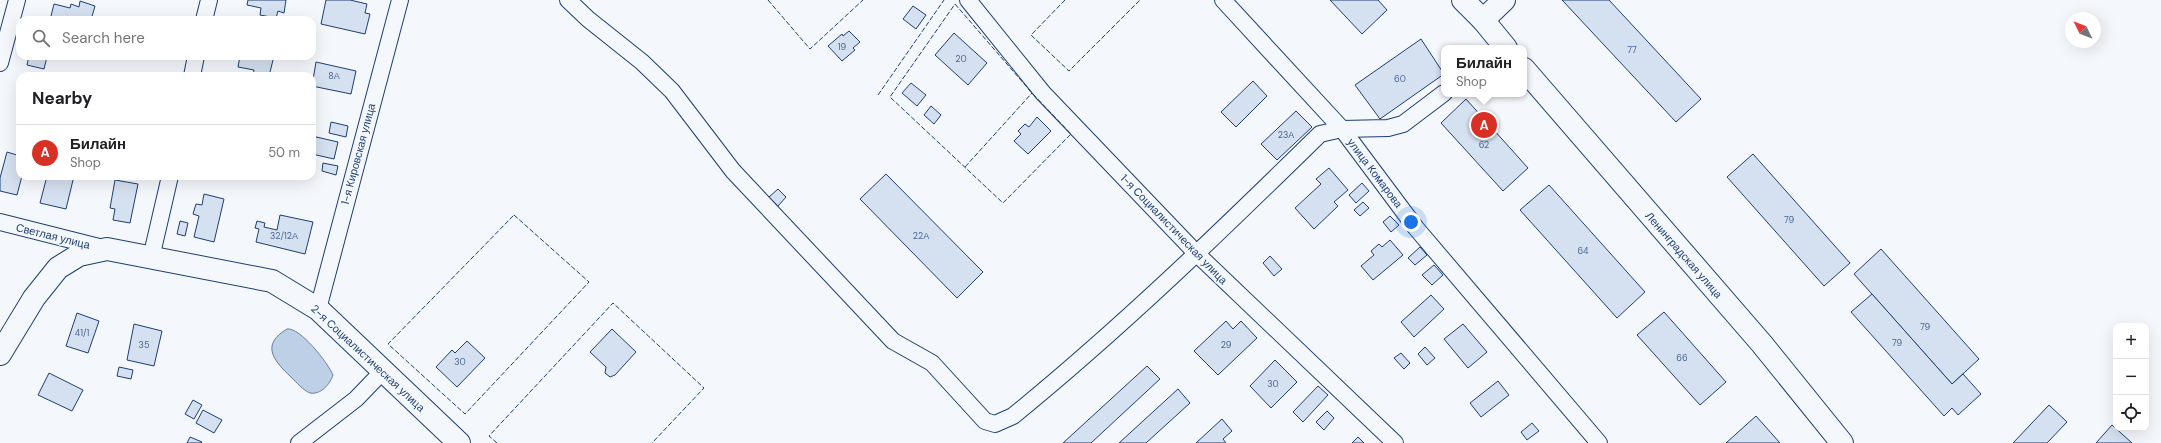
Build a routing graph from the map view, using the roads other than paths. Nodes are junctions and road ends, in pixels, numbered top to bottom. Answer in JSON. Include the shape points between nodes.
{"nodes":[{"id":1,"x":17,"y":0,"type":"edge"},
{"id":2,"x":209,"y":0,"type":"edge"},
{"id":3,"x":400,"y":0,"type":"edge"},
{"id":4,"x":568,"y":0,"type":"edge"},
{"id":5,"x":968,"y":0,"type":"edge"},
{"id":6,"x":1223,"y":0,"type":"edge"},
{"id":7,"x":1463,"y":0,"type":"edge"},
{"id":8,"x":1504,"y":0,"type":"edge"},
{"id":9,"x":205,"y":16,"type":"edge"},
{"id":10,"x":1483,"y":20,"type":"junction"},
{"id":11,"x":1503,"y":45,"type":"edge"},
{"id":12,"x":195,"y":60,"type":"edge"},
{"id":13,"x":0,"y":63,"type":"edge"},
{"id":14,"x":193,"y":72,"type":"edge"},
{"id":15,"x":1527,"y":72,"type":"edge"},
{"id":16,"x":1441,"y":95,"type":"edge"},
{"id":17,"x":1342,"y":129,"type":"junction"},
{"id":18,"x":169,"y":180,"type":"edge"},
{"id":19,"x":0,"y":222,"type":"edge"},
{"id":20,"x":107,"y":249,"type":"junction"},
{"id":21,"x":1197,"y":254,"type":"junction"},
{"id":22,"x":151,"y":258,"type":"junction"},
{"id":23,"x":318,"y":309,"type":"junction"},
{"id":24,"x":0,"y":354,"type":"edge"},
{"id":25,"x":383,"y":371,"type":"junction"},
{"id":26,"x":300,"y":443,"type":"edge"},
{"id":27,"x":459,"y":443,"type":"edge"},
{"id":28,"x":1395,"y":443,"type":"edge"},
{"id":29,"x":1599,"y":443,"type":"edge"},
{"id":30,"x":1842,"y":443,"type":"edge"}],
"edges":[{"from":1,"to":13,"type":"street"},
{"from":2,"to":9,"type":"street"},
{"from":3,"to":23,"type":"street","name":"1-я Кировская улица"},
{"from":4,"to":21,"type":"street","via":[[642,62],[672,91],[734,171],[893,341],[932,363],[985,421],[995,424],[1013,416]]},
{"from":5,"to":21,"type":"street","name":"1-я Социалистическая улица","via":[[1043,93]]},
{"from":6,"to":17,"type":"street","name":"улица Комарова"},
{"from":7,"to":10,"type":"street"},
{"from":8,"to":10,"type":"street"},
{"from":10,"to":11,"type":"street"},
{"from":12,"to":14,"type":"street"},
{"from":15,"to":30,"type":"street","name":"Ленинградская улица","via":[[1762,344]]},
{"from":16,"to":17,"type":"street","via":[[1403,124],[1388,128]]},
{"from":17,"to":21,"type":"street","via":[[1320,134]]},
{"from":17,"to":29,"type":"street","name":"улица Комарова","via":[[1416,228]]},
{"from":18,"to":22,"type":"street"},
{"from":19,"to":20,"type":"street","name":"Светлая улица"},
{"from":20,"to":22,"type":"street","name":"2-я Социалистическая улица"},
{"from":20,"to":24,"type":"street","via":[[79,255],[58,268],[34,298]]},
{"from":21,"to":28,"type":"street","name":"1-я Социалистическая улица"},
{"from":22,"to":23,"type":"street","name":"2-я Социалистическая улица","via":[[272,281]]},
{"from":23,"to":25,"type":"street","name":"2-я Социалистическая улица"},
{"from":25,"to":26,"type":"street","via":[[356,399]]},
{"from":25,"to":27,"type":"street","name":"2-я Социалистическая улица"}]}
